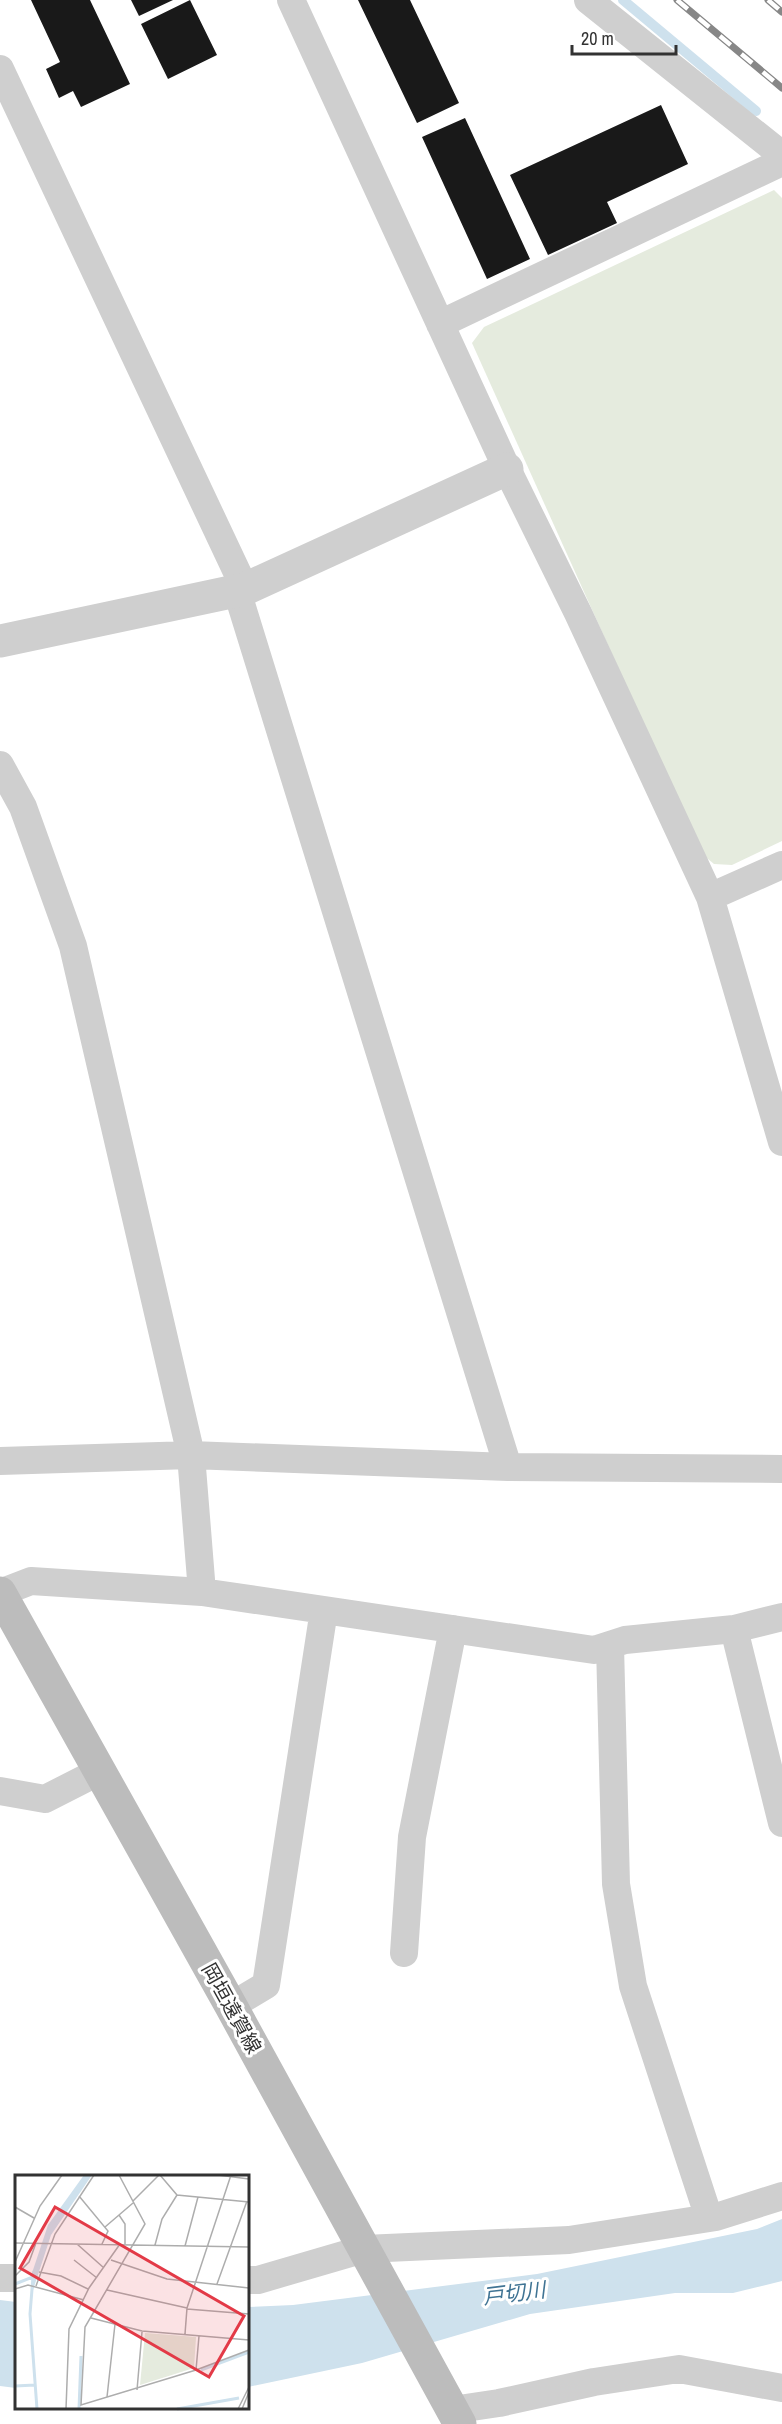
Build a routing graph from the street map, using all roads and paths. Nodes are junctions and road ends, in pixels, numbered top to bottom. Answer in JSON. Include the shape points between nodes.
{"nodes":[{"id":1,"x":291,"y":0,"type":"edge"},
{"id":2,"x":588,"y":0,"type":"edge"},
{"id":3,"x":0,"y":69,"type":"edge"},
{"id":4,"x":782,"y":155,"type":"edge"},
{"id":5,"x":782,"y":162,"type":"edge"},
{"id":6,"x":440,"y":324,"type":"junction"},
{"id":7,"x":507,"y":469,"type":"junction"},
{"id":8,"x":241,"y":590,"type":"junction"},
{"id":9,"x":0,"y":641,"type":"edge"},
{"id":10,"x":0,"y":765,"type":"edge"},
{"id":11,"x":782,"y":865,"type":"edge"},
{"id":12,"x":710,"y":897,"type":"junction"},
{"id":13,"x":782,"y":1142,"type":"edge"},
{"id":14,"x":191,"y":1455,"type":"junction"},
{"id":15,"x":0,"y":1461,"type":"edge"},
{"id":16,"x":508,"y":1467,"type":"junction"},
{"id":17,"x":782,"y":1469,"type":"edge"},
{"id":18,"x":202,"y":1592,"type":"junction"},
{"id":19,"x":0,"y":1593,"type":"edge"},
{"id":20,"x":324,"y":1610,"type":"junction"},
{"id":21,"x":782,"y":1617,"type":"edge"},
{"id":22,"x":453,"y":1629,"type":"junction"},
{"id":23,"x":734,"y":1629,"type":"junction"},
{"id":24,"x":610,"y":1645,"type":"junction"},
{"id":25,"x":100,"y":1771,"type":"junction"},
{"id":26,"x":0,"y":1791,"type":"edge"},
{"id":27,"x":782,"y":1823,"type":"edge"},
{"id":28,"x":404,"y":1953,"type":"dead end"},
{"id":29,"x":231,"y":2006,"type":"junction"},
{"id":30,"x":782,"y":2196,"type":"edge"},
{"id":31,"x":709,"y":2218,"type":"junction"},
{"id":32,"x":364,"y":2249,"type":"junction"},
{"id":33,"x":249,"y":2280,"type":"edge"},
{"id":34,"x":782,"y":2388,"type":"edge"},
{"id":35,"x":456,"y":2417,"type":"edge"}],
"edges":[{"from":1,"to":6,"type":"street"},
{"from":2,"to":4,"type":"street"},
{"from":3,"to":8,"type":"street"},
{"from":5,"to":6,"type":"street"},
{"from":6,"to":7,"type":"street"},
{"from":7,"to":8,"type":"street"},
{"from":7,"to":12,"type":"street","via":[[579,613]]},
{"from":8,"to":9,"type":"street"},
{"from":8,"to":16,"type":"street"},
{"from":10,"to":14,"type":"street","via":[[23,807],[73,946]]},
{"from":11,"to":12,"type":"street"},
{"from":12,"to":13,"type":"street"},
{"from":14,"to":15,"type":"street"},
{"from":14,"to":16,"type":"street"},
{"from":14,"to":18,"type":"street"},
{"from":16,"to":17,"type":"street"},
{"from":18,"to":19,"type":"street","via":[[30,1581]]},
{"from":18,"to":20,"type":"street"},
{"from":19,"to":25,"type":"main road","name":"岡垣遠賀線"},
{"from":20,"to":22,"type":"street"},
{"from":20,"to":29,"type":"street","via":[[266,1985]]},
{"from":21,"to":23,"type":"street"},
{"from":22,"to":24,"type":"street","via":[[594,1650]]},
{"from":22,"to":28,"type":"street","via":[[412,1837]]},
{"from":23,"to":24,"type":"street","via":[[625,1640]]},
{"from":23,"to":27,"type":"street"},
{"from":24,"to":31,"type":"street","via":[[616,1884],[633,1986]]},
{"from":25,"to":26,"type":"street","via":[[45,1799]]},
{"from":25,"to":29,"type":"main road","name":"岡垣遠賀線"},
{"from":29,"to":32,"type":"main road","name":"岡垣遠賀線"},
{"from":30,"to":31,"type":"street"},
{"from":31,"to":32,"type":"street","via":[[569,2240]]},
{"from":32,"to":33,"type":"street"},
{"from":32,"to":35,"type":"main road","name":"岡垣遠賀線"},
{"from":34,"to":35,"type":"street","via":[[679,2369],[594,2382]]}]}
